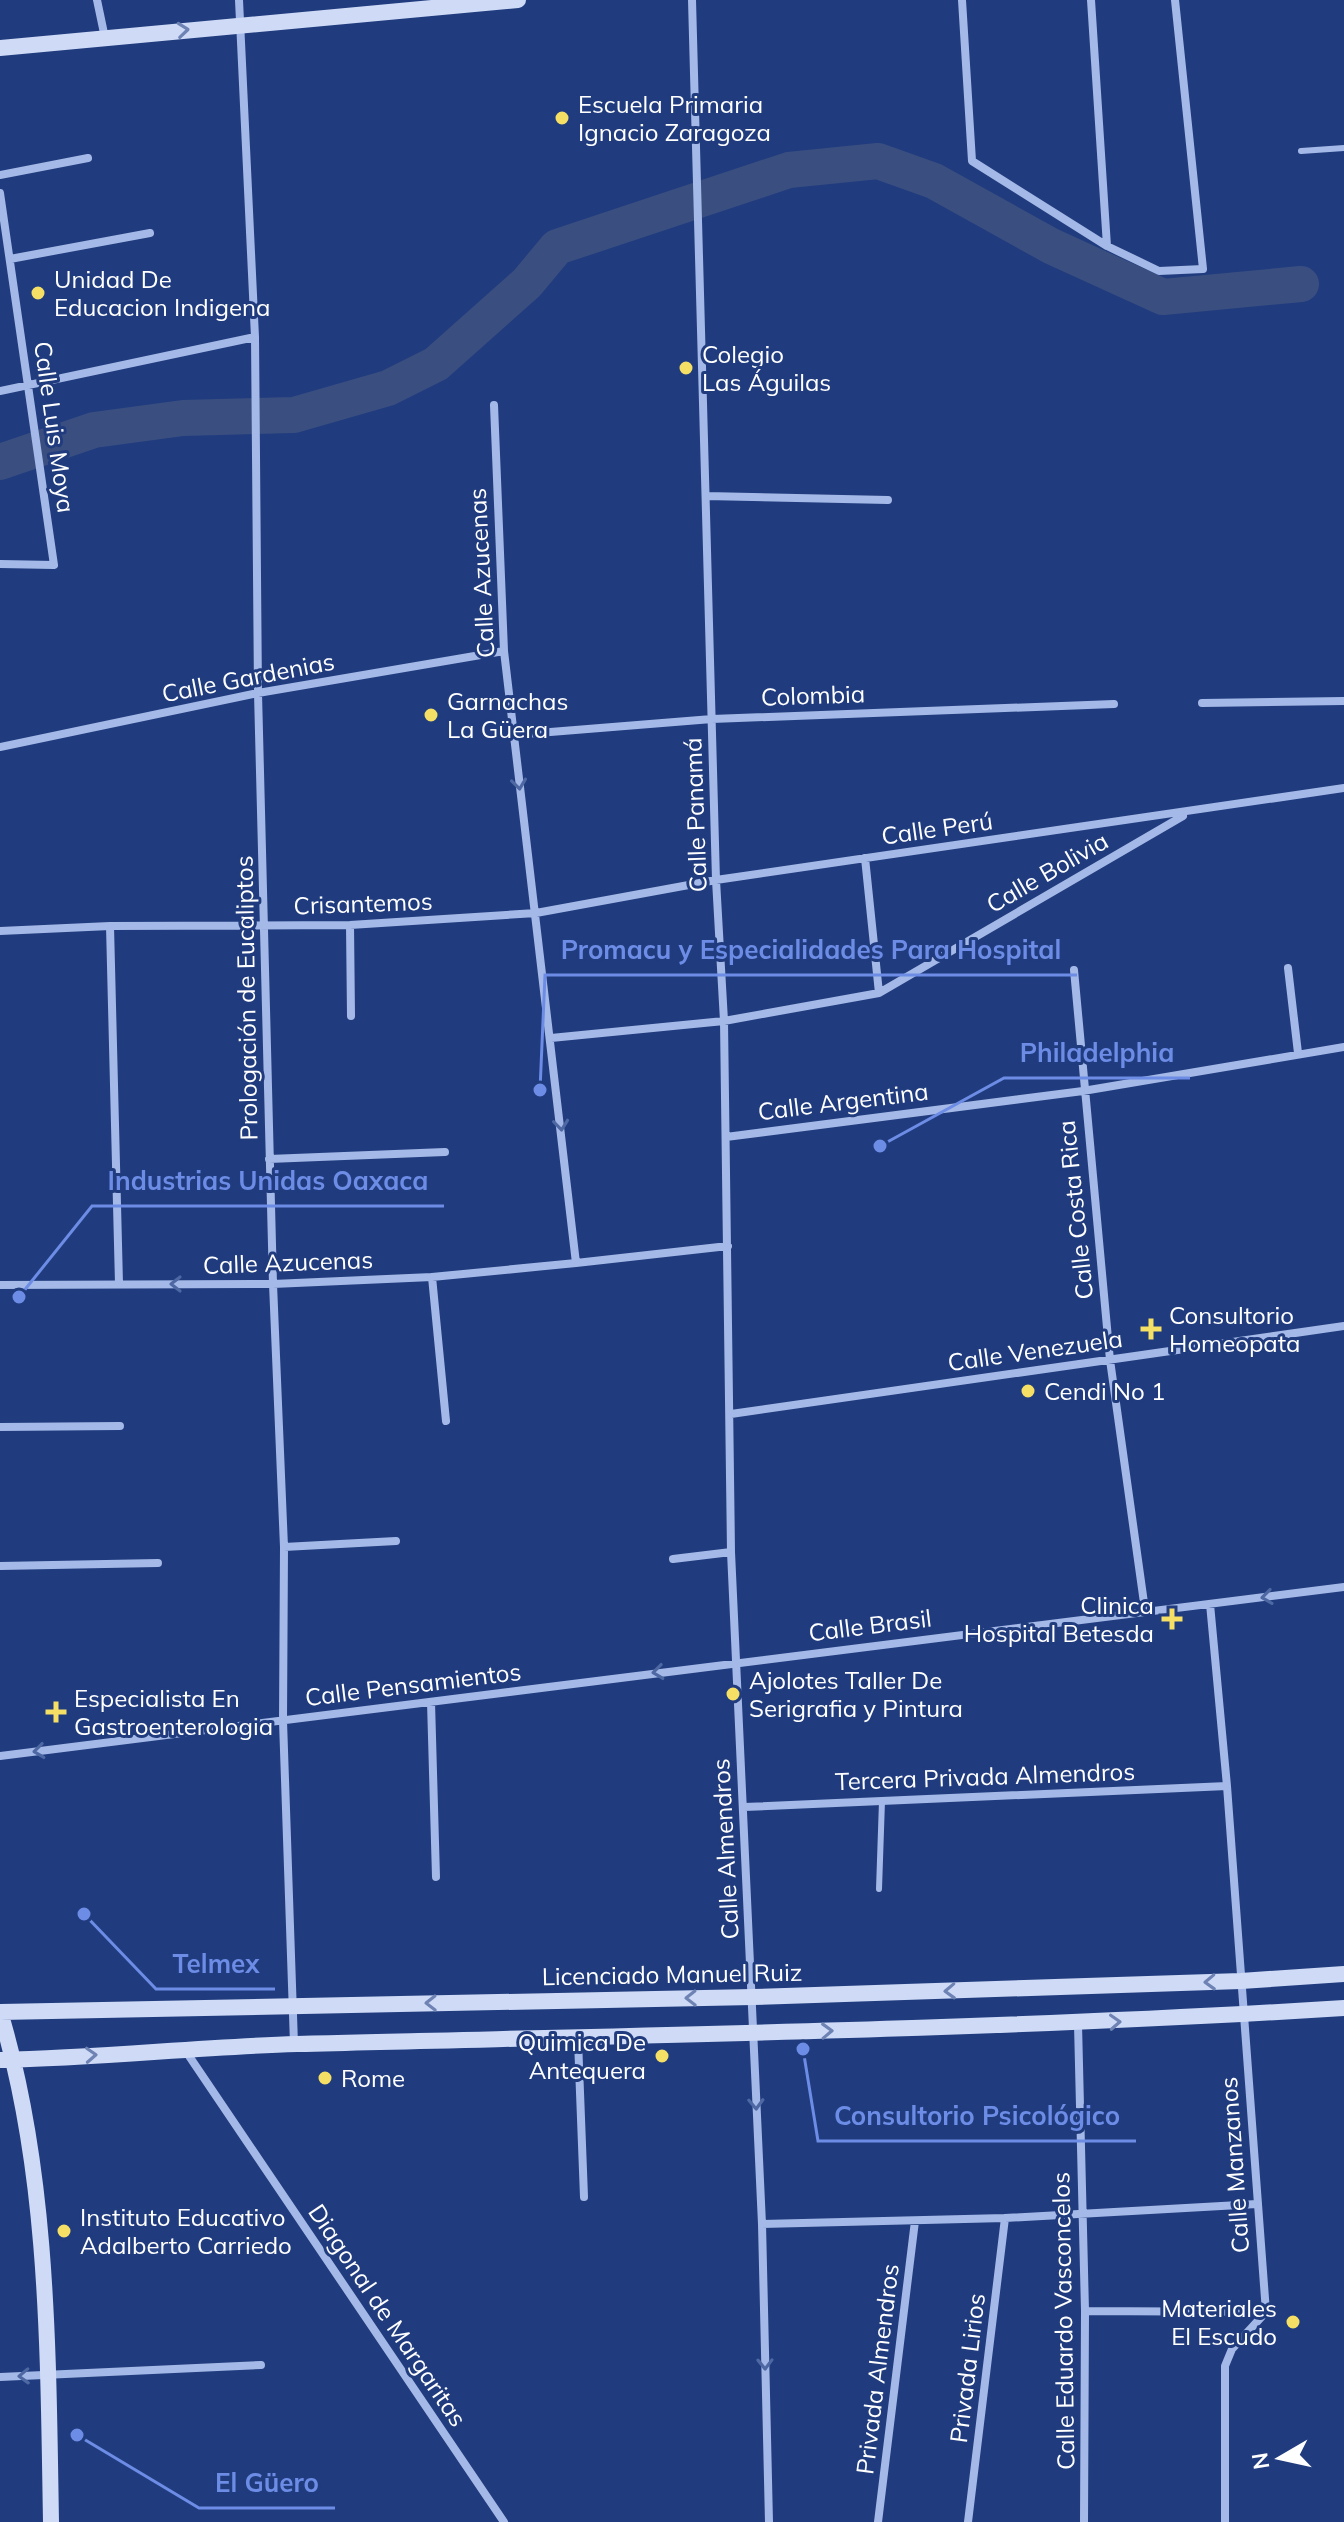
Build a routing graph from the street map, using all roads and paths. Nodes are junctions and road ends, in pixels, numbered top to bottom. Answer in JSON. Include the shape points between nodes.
{"nodes":[{"id":1,"x":97,"y":0,"type":"edge"},
{"id":2,"x":239,"y":0,"type":"edge"},
{"id":3,"x":518,"y":0,"type":"edge"},
{"id":4,"x":692,"y":0,"type":"edge"},
{"id":5,"x":962,"y":0,"type":"edge"},
{"id":6,"x":1091,"y":0,"type":"edge"},
{"id":7,"x":1175,"y":0,"type":"edge"},
{"id":8,"x":240,"y":25,"type":"junction"},
{"id":9,"x":105,"y":38,"type":"junction"},
{"id":10,"x":0,"y":48,"type":"edge"},
{"id":11,"x":1344,"y":148,"type":"edge"},
{"id":12,"x":1301,"y":151,"type":"dead end"},
{"id":13,"x":88,"y":158,"type":"dead end"},
{"id":14,"x":0,"y":175,"type":"edge"},
{"id":15,"x":0,"y":193,"type":"edge"},
{"id":16,"x":150,"y":233,"type":"dead end"},
{"id":17,"x":1107,"y":246,"type":"junction"},
{"id":18,"x":10,"y":259,"type":"junction"},
{"id":19,"x":255,"y":337,"type":"junction"},
{"id":20,"x":30,"y":385,"type":"junction"},
{"id":21,"x":0,"y":391,"type":"edge"},
{"id":22,"x":494,"y":405,"type":"dead end"},
{"id":23,"x":706,"y":496,"type":"junction"},
{"id":24,"x":888,"y":500,"type":"dead end"},
{"id":25,"x":0,"y":564,"type":"edge"},
{"id":26,"x":504,"y":651,"type":"junction"},
{"id":27,"x":258,"y":693,"type":"junction"},
{"id":28,"x":1344,"y":701,"type":"edge"},
{"id":29,"x":1202,"y":703,"type":"dead end"},
{"id":30,"x":1114,"y":704,"type":"dead end"},
{"id":31,"x":712,"y":719,"type":"junction"},
{"id":32,"x":513,"y":735,"type":"junction"},
{"id":33,"x":0,"y":747,"type":"edge"},
{"id":34,"x":1344,"y":788,"type":"edge"},
{"id":35,"x":1189,"y":813,"type":"junction"},
{"id":36,"x":865,"y":858,"type":"junction"},
{"id":37,"x":716,"y":880,"type":"junction"},
{"id":38,"x":536,"y":913,"type":"junction"},
{"id":39,"x":350,"y":925,"type":"junction"},
{"id":40,"x":110,"y":926,"type":"junction"},
{"id":41,"x":267,"y":926,"type":"junction"},
{"id":42,"x":0,"y":931,"type":"edge"},
{"id":43,"x":1288,"y":968,"type":"dead end"},
{"id":44,"x":1074,"y":970,"type":"dead end"},
{"id":45,"x":879,"y":993,"type":"junction"},
{"id":46,"x":351,"y":1016,"type":"dead end"},
{"id":47,"x":724,"y":1021,"type":"junction"},
{"id":48,"x":551,"y":1038,"type":"junction"},
{"id":49,"x":1344,"y":1047,"type":"edge"},
{"id":50,"x":1298,"y":1053,"type":"junction"},
{"id":51,"x":1083,"y":1091,"type":"junction"},
{"id":52,"x":726,"y":1137,"type":"junction"},
{"id":53,"x":445,"y":1152,"type":"dead end"},
{"id":54,"x":269,"y":1159,"type":"junction"},
{"id":55,"x":728,"y":1246,"type":"junction"},
{"id":56,"x":576,"y":1263,"type":"junction"},
{"id":57,"x":432,"y":1277,"type":"junction"},
{"id":58,"x":119,"y":1284,"type":"junction"},
{"id":59,"x":273,"y":1284,"type":"junction"},
{"id":60,"x":0,"y":1285,"type":"edge"},
{"id":61,"x":1344,"y":1326,"type":"edge"},
{"id":62,"x":1110,"y":1360,"type":"junction"},
{"id":63,"x":731,"y":1414,"type":"junction"},
{"id":64,"x":446,"y":1421,"type":"dead end"},
{"id":65,"x":120,"y":1426,"type":"dead end"},
{"id":66,"x":0,"y":1427,"type":"edge"},
{"id":67,"x":396,"y":1541,"type":"dead end"},
{"id":68,"x":284,"y":1547,"type":"junction"},
{"id":69,"x":731,"y":1552,"type":"junction"},
{"id":70,"x":673,"y":1559,"type":"dead end"},
{"id":71,"x":158,"y":1563,"type":"dead end"},
{"id":72,"x":0,"y":1566,"type":"edge"},
{"id":73,"x":1344,"y":1587,"type":"edge"},
{"id":74,"x":1210,"y":1604,"type":"junction"},
{"id":75,"x":1145,"y":1610,"type":"junction"},
{"id":76,"x":736,"y":1662,"type":"junction"},
{"id":77,"x":431,"y":1702,"type":"junction"},
{"id":78,"x":283,"y":1721,"type":"junction"},
{"id":79,"x":0,"y":1756,"type":"edge"},
{"id":80,"x":1227,"y":1786,"type":"junction"},
{"id":81,"x":882,"y":1801,"type":"junction"},
{"id":82,"x":744,"y":1807,"type":"junction"},
{"id":83,"x":436,"y":1877,"type":"dead end"},
{"id":84,"x":879,"y":1889,"type":"dead end"},
{"id":85,"x":1344,"y":1974,"type":"edge"},
{"id":86,"x":1241,"y":1981,"type":"junction"},
{"id":87,"x":753,"y":1997,"type":"junction"},
{"id":88,"x":292,"y":2005,"type":"junction"},
{"id":89,"x":1344,"y":2008,"type":"edge"},
{"id":90,"x":0,"y":2012,"type":"edge"},
{"id":91,"x":1243,"y":2014,"type":"junction"},
{"id":92,"x":1078,"y":2024,"type":"junction"},
{"id":93,"x":753,"y":2033,"type":"junction"},
{"id":94,"x":578,"y":2040,"type":"junction"},
{"id":95,"x":294,"y":2044,"type":"junction"},
{"id":96,"x":185,"y":2050,"type":"junction"},
{"id":97,"x":7,"y":2060,"type":"edge"},
{"id":98,"x":584,"y":2197,"type":"dead end"},
{"id":99,"x":1257,"y":2204,"type":"junction"},
{"id":100,"x":1083,"y":2215,"type":"junction"},
{"id":101,"x":1005,"y":2218,"type":"junction"},
{"id":102,"x":915,"y":2221,"type":"junction"},
{"id":103,"x":762,"y":2224,"type":"junction"},
{"id":104,"x":1085,"y":2311,"type":"junction"},
{"id":105,"x":1266,"y":2312,"type":"junction"},
{"id":106,"x":261,"y":2365,"type":"dead end"},
{"id":107,"x":49,"y":2375,"type":"junction"},
{"id":108,"x":0,"y":2377,"type":"edge"},
{"id":109,"x":51,"y":2522,"type":"edge"},
{"id":110,"x":504,"y":2522,"type":"edge"},
{"id":111,"x":769,"y":2522,"type":"edge"},
{"id":112,"x":878,"y":2522,"type":"edge"},
{"id":113,"x":968,"y":2522,"type":"edge"},
{"id":114,"x":1084,"y":2522,"type":"edge"},
{"id":115,"x":1225,"y":2522,"type":"edge"}],
"edges":[{"from":1,"to":9,"type":"street"},
{"from":2,"to":8,"type":"street","name":"Prologación de Eucaliptos"},
{"from":3,"to":8,"type":"street"},
{"from":4,"to":23,"type":"street","name":"Calle Panamá"},
{"from":5,"to":17,"type":"street","via":[[972,161]]},
{"from":6,"to":17,"type":"street"},
{"from":7,"to":17,"type":"street","via":[[1203,269],[1159,271]]},
{"from":9,"to":8,"type":"street","one_way":true},
{"from":8,"to":19,"type":"street","name":"Prologación de Eucaliptos"},
{"from":9,"to":10,"type":"street"},
{"from":11,"to":12,"type":"lane"},
{"from":13,"to":14,"type":"street"},
{"from":15,"to":18,"type":"street","name":"Calle Luis Moya"},
{"from":16,"to":18,"type":"street"},
{"from":18,"to":20,"type":"street","name":"Calle Luis Moya"},
{"from":19,"to":20,"type":"street"},
{"from":19,"to":27,"type":"street","name":"Prologación de Eucaliptos"},
{"from":20,"to":21,"type":"street"},
{"from":20,"to":25,"type":"street","name":"Calle Luis Moya","via":[[54,565]]},
{"from":22,"to":26,"type":"street","name":"Calle Azucenas"},
{"from":23,"to":24,"type":"street"},
{"from":23,"to":31,"type":"street","name":"Calle Panamá"},
{"from":26,"to":27,"type":"street","name":"Calle Gardenias"},
{"from":26,"to":32,"type":"street","name":"Calle Azucenas"},
{"from":27,"to":33,"type":"street","name":"Calle Gardenias"},
{"from":27,"to":41,"type":"street","name":"Prologación de Eucaliptos"},
{"from":28,"to":29,"type":"street"},
{"from":30,"to":31,"type":"street","name":"Colombia"},
{"from":31,"to":32,"type":"street","name":"Colombia"},
{"from":31,"to":37,"type":"street","name":"Calle Panamá"},
{"from":32,"to":38,"type":"street","name":"Calle Azucenas","one_way":true},
{"from":34,"to":35,"type":"street","name":"Calle Perú"},
{"from":35,"to":36,"type":"street","name":"Calle Perú"},
{"from":35,"to":45,"type":"street","name":"Calle Bolivia"},
{"from":36,"to":37,"type":"street","name":"Calle Perú"},
{"from":36,"to":45,"type":"street"},
{"from":37,"to":38,"type":"street","name":"Calle Perú"},
{"from":37,"to":47,"type":"street","name":"Calle Panamá"},
{"from":38,"to":39,"type":"street","name":"Crisantemos"},
{"from":38,"to":48,"type":"street","name":"Calle Azucenas"},
{"from":39,"to":41,"type":"street","name":"Crisantemos"},
{"from":39,"to":46,"type":"street"},
{"from":40,"to":41,"type":"street","name":"Crisantemos"},
{"from":40,"to":42,"type":"street","name":"Crisantemos"},
{"from":40,"to":58,"type":"street"},
{"from":41,"to":54,"type":"street","name":"Prologación de Eucaliptos"},
{"from":43,"to":50,"type":"street"},
{"from":44,"to":51,"type":"street","name":"Calle Costa Rica"},
{"from":45,"to":47,"type":"street","name":"Calle Bolivia"},
{"from":47,"to":48,"type":"street","name":"Calle Bolivia"},
{"from":47,"to":52,"type":"street","name":"Calle Panamá"},
{"from":48,"to":56,"type":"street","name":"Calle Azucenas","one_way":true},
{"from":49,"to":50,"type":"street","name":"Calle Argentina"},
{"from":50,"to":51,"type":"street","name":"Calle Argentina"},
{"from":51,"to":52,"type":"street","name":"Calle Argentina"},
{"from":51,"to":62,"type":"street","name":"Calle Costa Rica"},
{"from":52,"to":55,"type":"street","name":"Calle Panamá"},
{"from":53,"to":54,"type":"street"},
{"from":54,"to":59,"type":"street","name":"Prologación de Eucaliptos"},
{"from":55,"to":56,"type":"street","name":"Calle Azucenas"},
{"from":55,"to":63,"type":"street","name":"Calle Panamá"},
{"from":56,"to":57,"type":"street","name":"Calle Azucenas"},
{"from":57,"to":59,"type":"street","name":"Calle Azucenas"},
{"from":57,"to":64,"type":"street"},
{"from":59,"to":58,"type":"street","name":"Calle Azucenas","one_way":true},
{"from":58,"to":60,"type":"street","name":"Calle Azucenas"},
{"from":59,"to":68,"type":"street","name":"Prologación de Eucaliptos"},
{"from":61,"to":62,"type":"street","name":"Calle Venezuela"},
{"from":62,"to":63,"type":"street","name":"Calle Venezuela"},
{"from":62,"to":75,"type":"street","name":"Calle Costa Rica"},
{"from":63,"to":69,"type":"street","name":"Calle Almendros"},
{"from":65,"to":66,"type":"street"},
{"from":67,"to":68,"type":"street"},
{"from":68,"to":78,"type":"street","name":"Prologación de Eucaliptos"},
{"from":69,"to":70,"type":"street"},
{"from":69,"to":76,"type":"street","name":"Calle Almendros"},
{"from":71,"to":72,"type":"street"},
{"from":73,"to":74,"type":"street","name":"Calle Brasil","one_way":true},
{"from":74,"to":75,"type":"street","name":"Calle Brasil"},
{"from":74,"to":80,"type":"street"},
{"from":75,"to":76,"type":"street","name":"Calle Brasil"},
{"from":76,"to":77,"type":"street","name":"Calle Pensamientos","one_way":true},
{"from":76,"to":82,"type":"street","name":"Calle Almendros"},
{"from":77,"to":78,"type":"street","name":"Calle Pensamientos"},
{"from":77,"to":83,"type":"street"},
{"from":78,"to":79,"type":"street","name":"Calle Pensamientos","one_way":true},
{"from":78,"to":88,"type":"street","name":"Prologación de Eucaliptos"},
{"from":80,"to":81,"type":"street","name":"Tercera Privada Almendros"},
{"from":80,"to":86,"type":"street","name":"Calle Manzanos"},
{"from":81,"to":82,"type":"street","name":"Tercera Privada Almendros"},
{"from":81,"to":84,"type":"lane"},
{"from":82,"to":87,"type":"street","name":"Calle Almendros"},
{"from":85,"to":86,"type":"street","name":"Licenciado Manuel Ruiz"},
{"from":86,"to":87,"type":"street","name":"Licenciado Manuel Ruiz","one_way":true},
{"from":86,"to":91,"type":"street","name":"Calle Manzanos"},
{"from":87,"to":88,"type":"street","name":"Licenciado Manuel Ruiz","one_way":true},
{"from":87,"to":93,"type":"street","name":"Calle Almendros"},
{"from":88,"to":90,"type":"street","name":"Licenciado Manuel Ruiz"},
{"from":88,"to":95,"type":"street","name":"Prologación de Eucaliptos"},
{"from":89,"to":91,"type":"street"},
{"from":90,"to":97,"type":"street"},
{"from":92,"to":91,"type":"street","one_way":true},
{"from":91,"to":99,"type":"street","name":"Calle Manzanos"},
{"from":93,"to":92,"type":"street","one_way":true},
{"from":92,"to":100,"type":"street","name":"Calle Eduardo Vasconcelos"},
{"from":93,"to":94,"type":"street"},
{"from":93,"to":103,"type":"street","name":"Calle Almendros","one_way":true},
{"from":94,"to":95,"type":"street"},
{"from":94,"to":98,"type":"street"},
{"from":95,"to":96,"type":"street"},
{"from":97,"to":96,"type":"street","one_way":true},
{"from":96,"to":110,"type":"street","name":"Diagonal de Margaritas"},
{"from":97,"to":107,"type":"street","via":[[36,2206]]},
{"from":99,"to":100,"type":"street"},
{"from":99,"to":105,"type":"street","name":"Calle Manzanos"},
{"from":100,"to":101,"type":"street"},
{"from":100,"to":104,"type":"street","name":"Calle Eduardo Vasconcelos"},
{"from":101,"to":102,"type":"street"},
{"from":101,"to":113,"type":"street","name":"Privada Lirios"},
{"from":102,"to":103,"type":"street"},
{"from":102,"to":112,"type":"street","name":"Privada Almendros"},
{"from":103,"to":111,"type":"street","name":"Calle Almendros","one_way":true},
{"from":104,"to":105,"type":"street"},
{"from":104,"to":114,"type":"street","name":"Calle Eduardo Vasconcelos"},
{"from":105,"to":115,"type":"street","via":[[1232,2349],[1225,2366]]},
{"from":106,"to":107,"type":"street"},
{"from":107,"to":108,"type":"street","one_way":true},
{"from":107,"to":109,"type":"street"}]}
